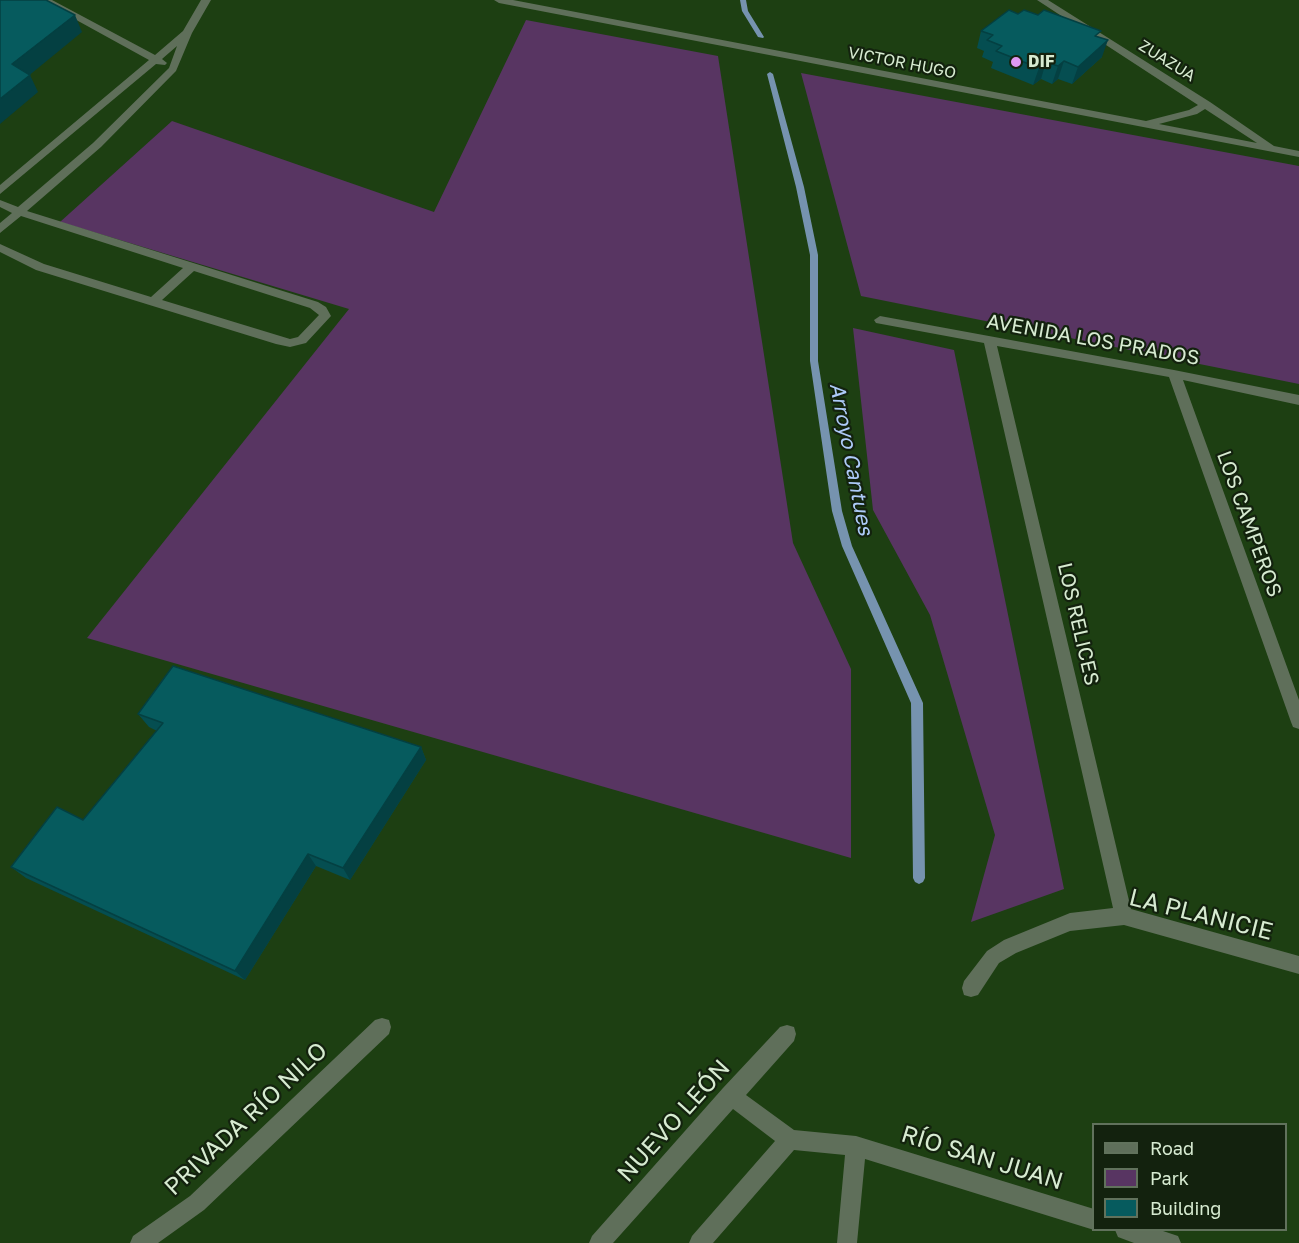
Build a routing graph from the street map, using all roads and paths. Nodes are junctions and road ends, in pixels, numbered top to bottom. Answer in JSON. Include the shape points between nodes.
{"nodes":[{"id":1,"x":45,"y":0,"type":"edge"},
{"id":2,"x":206,"y":0,"type":"edge"},
{"id":3,"x":499,"y":0,"type":"edge"},
{"id":4,"x":560,"y":0,"type":"edge"},
{"id":5,"x":1042,"y":0,"type":"edge"},
{"id":6,"x":558,"y":11,"type":"junction"},
{"id":7,"x":187,"y":33,"type":"junction"},
{"id":8,"x":154,"y":58,"type":"junction"},
{"id":9,"x":173,"y":69,"type":"junction"},
{"id":10,"x":1206,"y":104,"type":"junction"},
{"id":11,"x":1143,"y":125,"type":"junction"},
{"id":12,"x":1274,"y":150,"type":"junction"},
{"id":13,"x":1299,"y":154,"type":"edge"},
{"id":14,"x":0,"y":191,"type":"edge"},
{"id":15,"x":0,"y":203,"type":"edge"},
{"id":16,"x":19,"y":212,"type":"junction"},
{"id":17,"x":0,"y":229,"type":"edge"},
{"id":18,"x":0,"y":248,"type":"edge"},
{"id":19,"x":192,"y":266,"type":"junction"},
{"id":20,"x":154,"y":302,"type":"junction"},
{"id":21,"x":880,"y":320,"type":"dead end"},
{"id":22,"x":990,"y":341,"type":"junction"},
{"id":23,"x":1174,"y":374,"type":"junction"},
{"id":24,"x":1299,"y":400,"type":"edge"},
{"id":25,"x":1299,"y":722,"type":"edge"},
{"id":26,"x":1124,"y":916,"type":"junction"},
{"id":27,"x":1299,"y":965,"type":"edge"},
{"id":28,"x":971,"y":988,"type":"dead end"},
{"id":29,"x":382,"y":1027,"type":"dead end"},
{"id":30,"x":787,"y":1034,"type":"dead end"},
{"id":31,"x":730,"y":1095,"type":"junction"},
{"id":32,"x":790,"y":1140,"type":"junction"},
{"id":33,"x":856,"y":1146,"type":"junction"},
{"id":34,"x":1092,"y":1219,"type":"edge"},
{"id":35,"x":1128,"y":1231,"type":"edge"},
{"id":36,"x":1150,"y":1240,"type":"edge"},
{"id":37,"x":140,"y":1243,"type":"edge"},
{"id":38,"x":599,"y":1243,"type":"edge"},
{"id":39,"x":699,"y":1243,"type":"edge"},
{"id":40,"x":847,"y":1243,"type":"edge"},
{"id":41,"x":1171,"y":1243,"type":"edge"}],
"edges":[{"from":1,"to":8,"type":"street"},
{"from":2,"to":7,"type":"street"},
{"from":3,"to":6,"type":"street","name":"VICTOR HUGO"},
{"from":4,"to":6,"type":"street"},
{"from":5,"to":10,"type":"street","name":"ZUAZUA"},
{"from":6,"to":11,"type":"street","name":"VICTOR HUGO"},
{"from":7,"to":8,"type":"street"},
{"from":7,"to":9,"type":"street"},
{"from":8,"to":9,"type":"street"},
{"from":8,"to":14,"type":"street"},
{"from":9,"to":16,"type":"street","via":[[97,145]]},
{"from":10,"to":11,"type":"street","via":[[1193,112]]},
{"from":10,"to":12,"type":"street","name":"ZUAZUA"},
{"from":11,"to":12,"type":"street","name":"VICTOR HUGO"},
{"from":12,"to":13,"type":"street","name":"VICTOR HUGO"},
{"from":15,"to":16,"type":"street"},
{"from":16,"to":17,"type":"street"},
{"from":16,"to":19,"type":"street"},
{"from":18,"to":20,"type":"street","via":[[40,267]]},
{"from":19,"to":20,"type":"street"},
{"from":19,"to":20,"type":"street","via":[[314,305],[325,316],[302,340],[290,343]]},
{"from":21,"to":22,"type":"street","name":"AVENIDA LOS PRADOS"},
{"from":22,"to":23,"type":"street","name":"AVENIDA LOS PRADOS"},
{"from":22,"to":26,"type":"street","name":"LOS RELICES"},
{"from":23,"to":24,"type":"street","name":"AVENIDA LOS PRADOS"},
{"from":23,"to":25,"type":"street","name":"LOS CAMPEROS"},
{"from":26,"to":27,"type":"street","name":"LA PLANICIE"},
{"from":26,"to":28,"type":"street","name":"LA PLANICIE","via":[[1070,922],[1010,946],[993,957]]},
{"from":29,"to":37,"type":"street","name":"PRIVADA RÍO NILO","via":[[197,1203]]},
{"from":30,"to":31,"type":"street","name":"NUEVO LEÓN"},
{"from":31,"to":32,"type":"street"},
{"from":31,"to":38,"type":"street","name":"NUEVO LEÓN"},
{"from":32,"to":33,"type":"street"},
{"from":32,"to":39,"type":"street"},
{"from":33,"to":34,"type":"street","name":"RÍO SAN JUAN"},
{"from":33,"to":40,"type":"street"},
{"from":35,"to":36,"type":"street"},
{"from":36,"to":41,"type":"street"}]}
